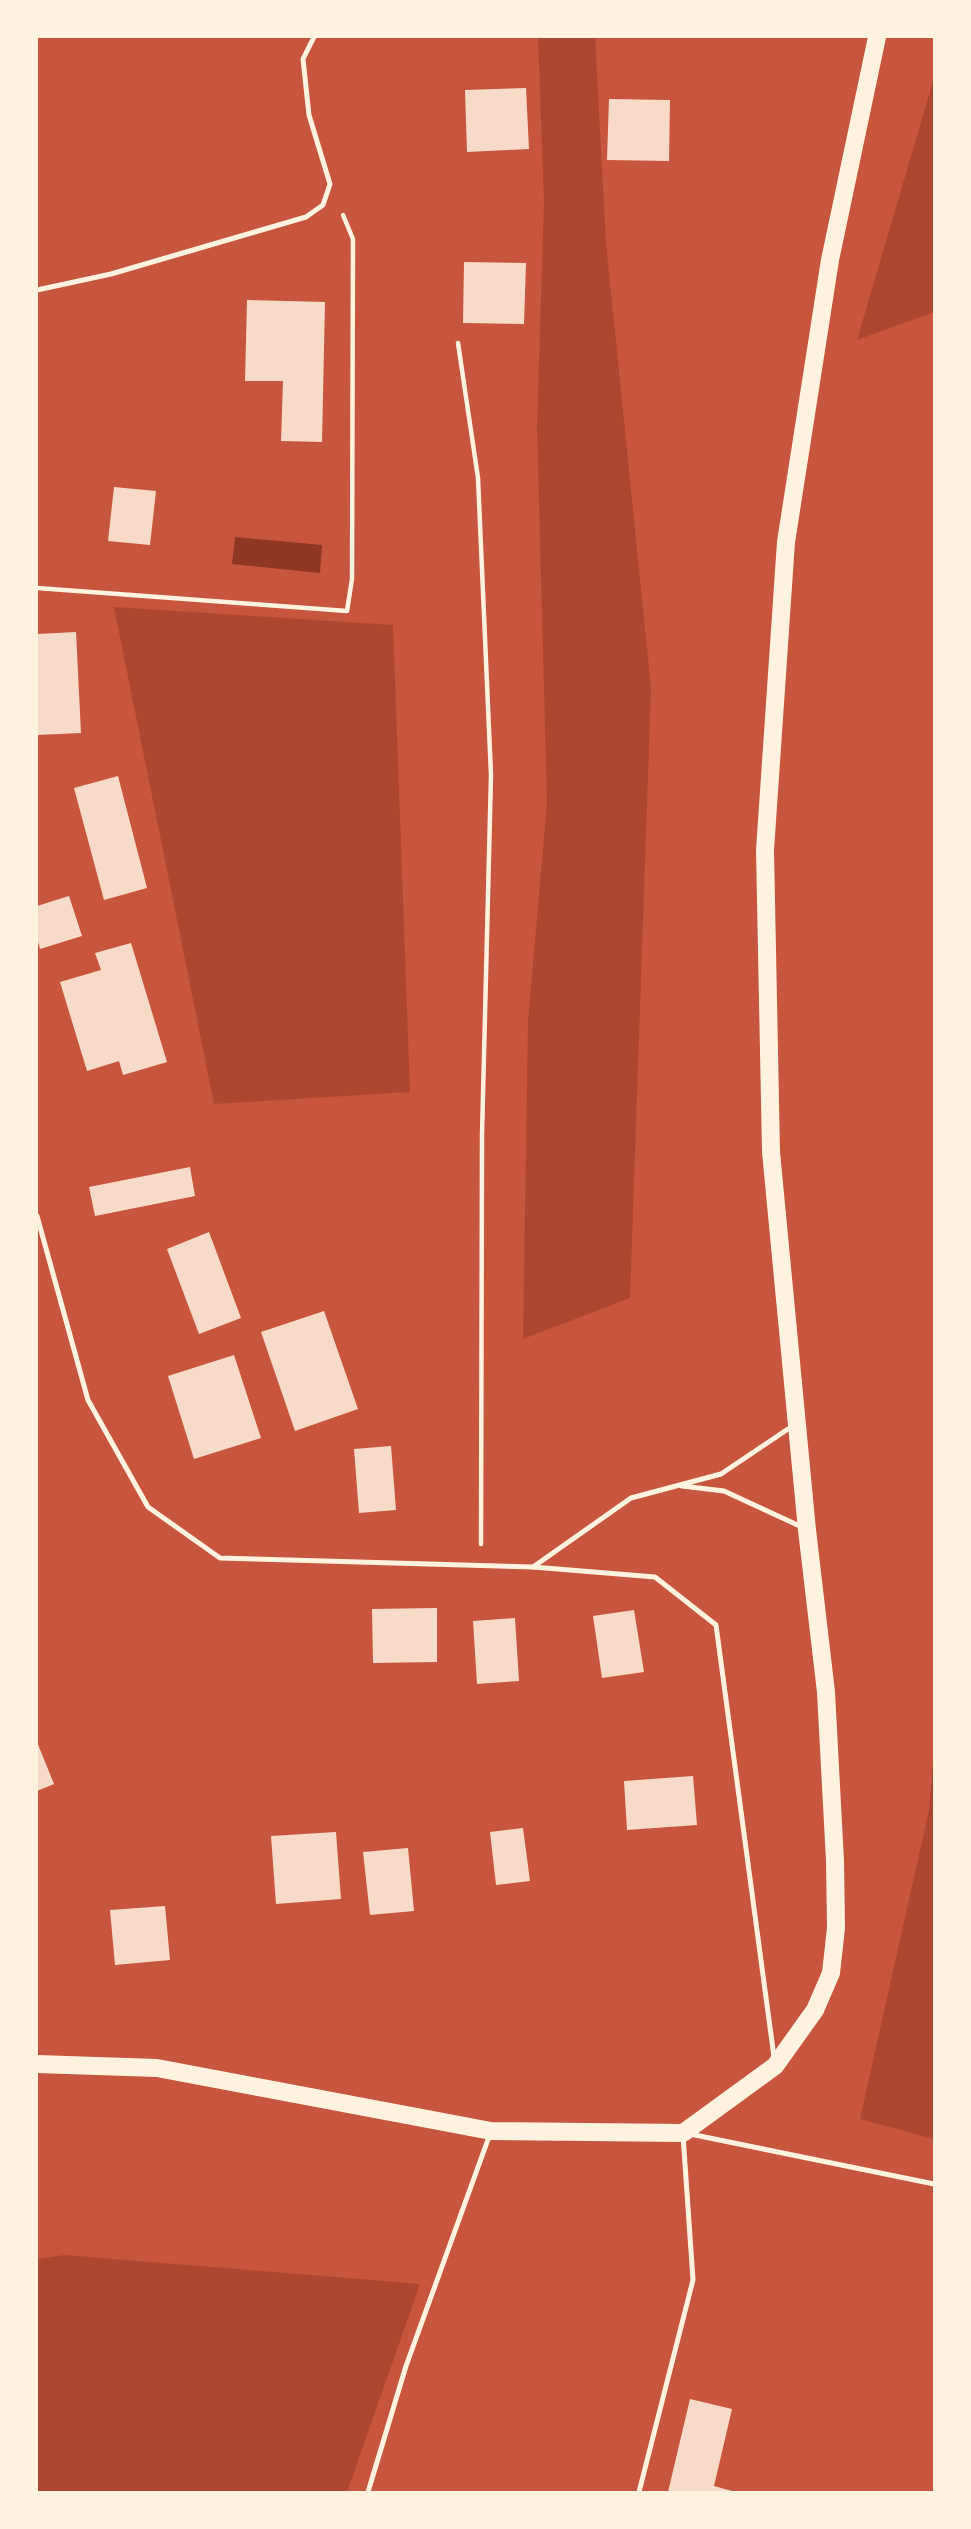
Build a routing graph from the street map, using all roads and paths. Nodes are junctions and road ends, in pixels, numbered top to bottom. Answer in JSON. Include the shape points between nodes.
{"nodes":[{"id":1,"x":314,"y":37,"type":"edge"},
{"id":2,"x":877,"y":37,"type":"edge"},
{"id":3,"x":330,"y":184,"type":"junction"},
{"id":4,"x":37,"y":290,"type":"edge"},
{"id":5,"x":458,"y":343,"type":"dead end"},
{"id":6,"x":37,"y":588,"type":"edge"},
{"id":7,"x":37,"y":1216,"type":"edge"},
{"id":8,"x":797,"y":1423,"type":"junction"},
{"id":9,"x":679,"y":1486,"type":"junction"},
{"id":10,"x":807,"y":1530,"type":"junction"},
{"id":11,"x":481,"y":1565,"type":"junction"},
{"id":12,"x":533,"y":1567,"type":"junction"},
{"id":13,"x":37,"y":2064,"type":"edge"},
{"id":14,"x":775,"y":2066,"type":"junction"},
{"id":15,"x":491,"y":2131,"type":"junction"},
{"id":16,"x":683,"y":2133,"type":"junction"},
{"id":17,"x":934,"y":2184,"type":"edge"},
{"id":18,"x":368,"y":2492,"type":"edge"},
{"id":19,"x":639,"y":2492,"type":"edge"}],
"edges":[{"from":1,"to":3,"type":"lane","via":[[303,60],[309,115]]},
{"from":2,"to":8,"type":"main road","via":[[830,260],[786,542],[765,850],[771,1152]]},
{"from":3,"to":4,"type":"lane","via":[[323,205],[306,217],[111,274]]},
{"from":3,"to":6,"type":"path","via":[[354,239],[352,579],[347,611]]},
{"from":5,"to":11,"type":"path","via":[[478,478],[491,775],[482,1135]]},
{"from":7,"to":11,"type":"lane","via":[[88,1400],[148,1507],[220,1558]]},
{"from":8,"to":9,"type":"lane","via":[[721,1474]]},
{"from":8,"to":10,"type":"main road"},
{"from":9,"to":10,"type":"lane","via":[[724,1491]]},
{"from":9,"to":12,"type":"lane","via":[[631,1498]]},
{"from":10,"to":14,"type":"main road","via":[[826,1692],[836,1928],[831,1973],[815,2010]]},
{"from":11,"to":12,"type":"lane"},
{"from":12,"to":14,"type":"lane","via":[[655,1577],[716,1625]]},
{"from":13,"to":15,"type":"main road","via":[[157,2068]]},
{"from":14,"to":16,"type":"main road"},
{"from":15,"to":16,"type":"main road"},
{"from":15,"to":18,"type":"lane","via":[[406,2366]]},
{"from":16,"to":17,"type":"lane"},
{"from":16,"to":19,"type":"lane","via":[[692,2280]]}]}
